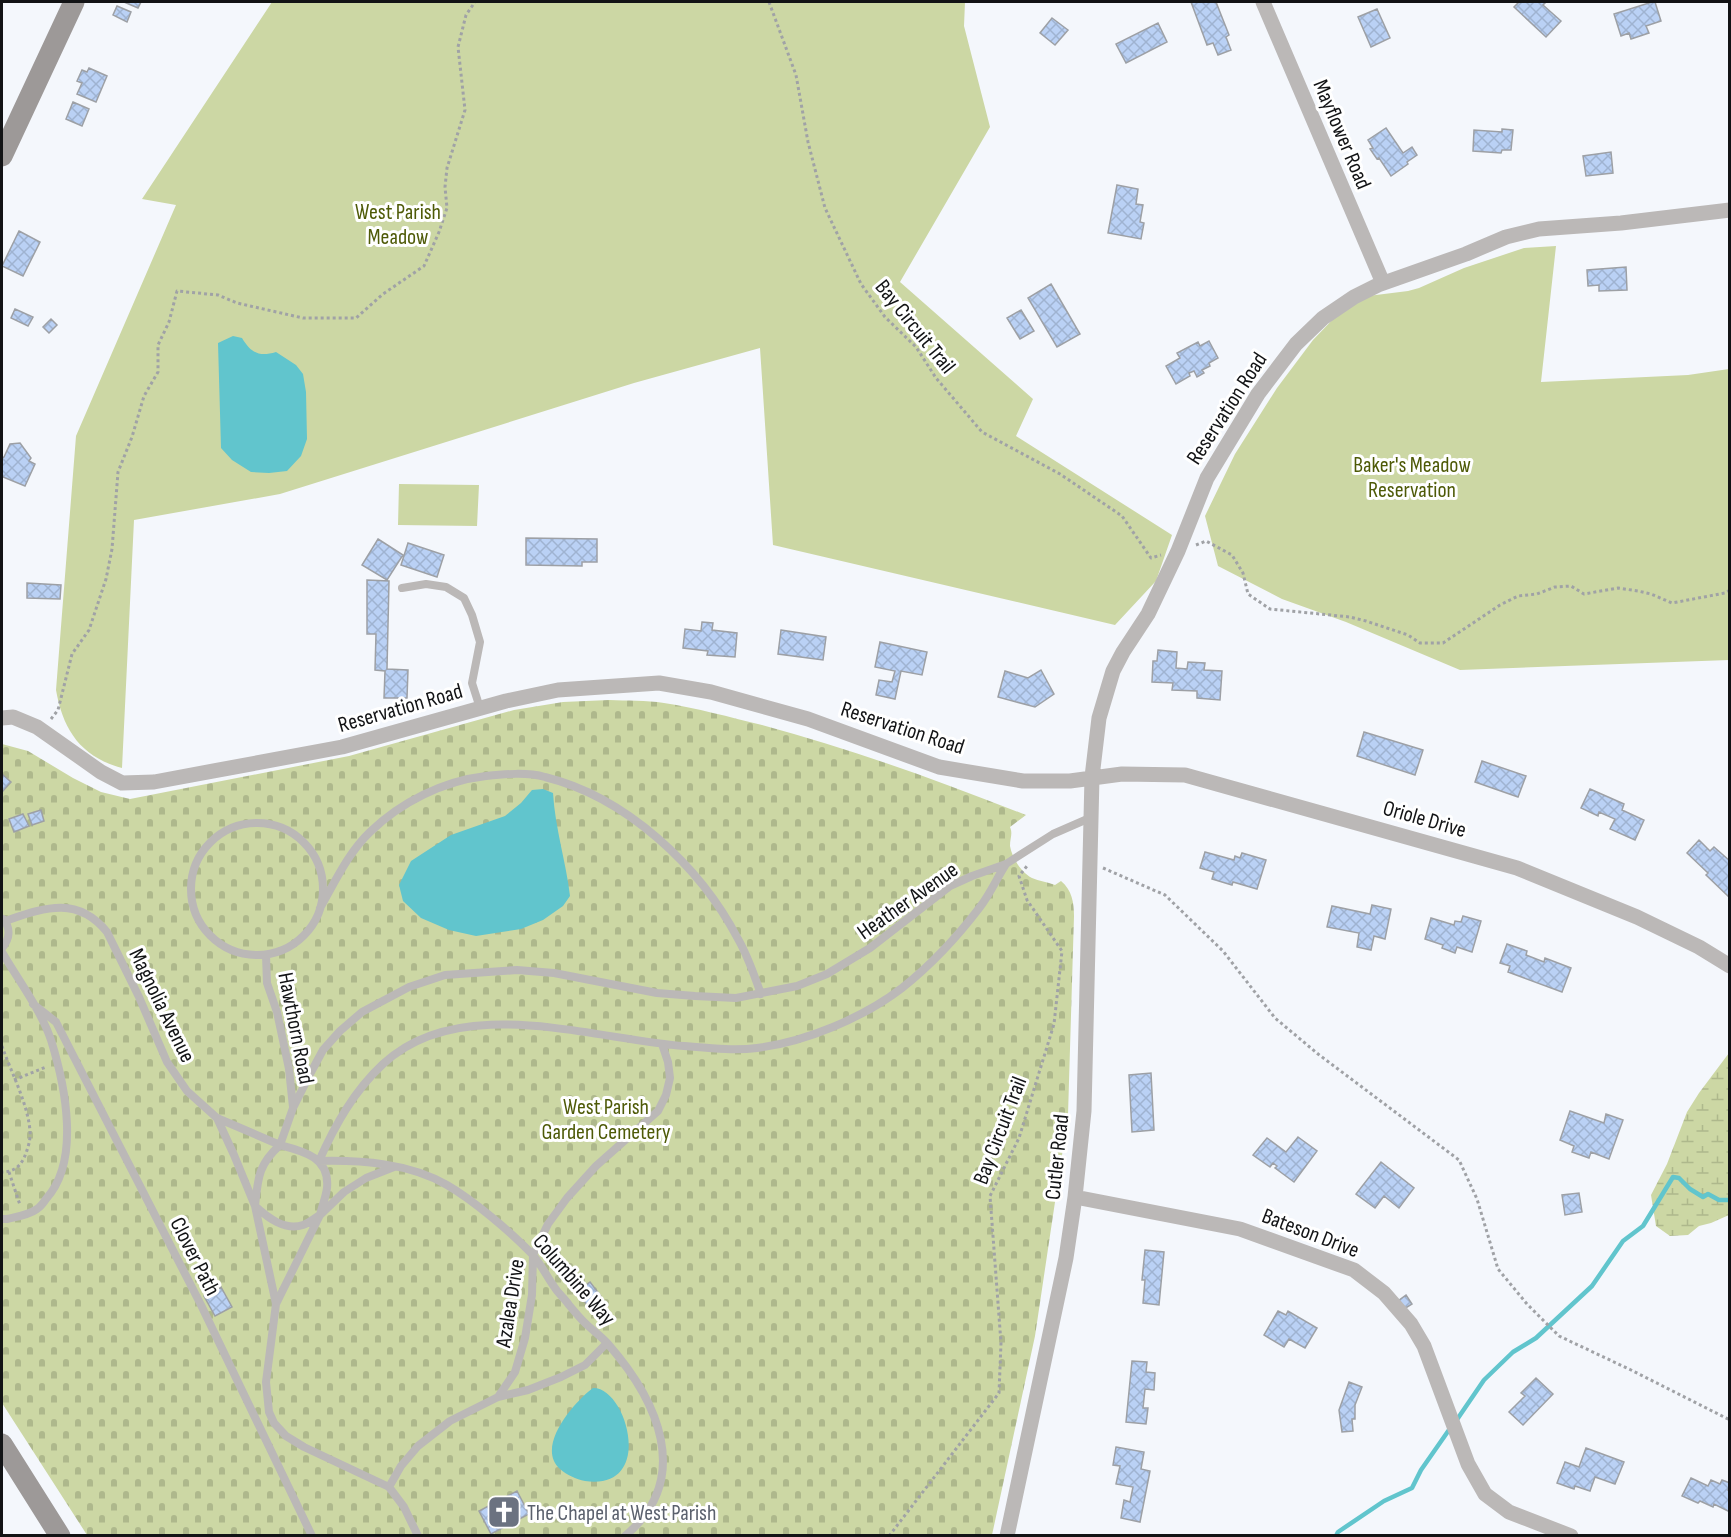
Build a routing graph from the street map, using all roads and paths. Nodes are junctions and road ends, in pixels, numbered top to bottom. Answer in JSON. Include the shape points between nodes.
{"nodes":[{"id":1,"x":74,"y":2,"type":"edge"},
{"id":2,"x":475,"y":2,"type":"edge"},
{"id":3,"x":769,"y":2,"type":"edge"},
{"id":4,"x":1263,"y":2,"type":"edge"},
{"id":5,"x":2,"y":156,"type":"edge"},
{"id":6,"x":1730,"y":210,"type":"edge"},
{"id":7,"x":1383,"y":283,"type":"junction"},
{"id":8,"x":1178,"y":551,"type":"junction"},
{"id":9,"x":402,"y":588,"type":"dead end"},
{"id":10,"x":1730,"y":590,"type":"edge"},
{"id":11,"x":480,"y":708,"type":"junction"},
{"id":12,"x":2,"y":718,"type":"edge"},
{"id":13,"x":43,"y":730,"type":"junction"},
{"id":14,"x":1092,"y":777,"type":"junction"},
{"id":15,"x":1092,"y":817,"type":"junction"},
{"id":16,"x":1032,"y":859,"type":"dead end"},
{"id":17,"x":1090,"y":863,"type":"junction"},
{"id":18,"x":1005,"y":864,"type":"junction"},
{"id":19,"x":320,"y":908,"type":"junction"},
{"id":20,"x":3,"y":920,"type":"edge"},
{"id":21,"x":2,"y":950,"type":"edge"},
{"id":22,"x":266,"y":955,"type":"junction"},
{"id":23,"x":1730,"y":966,"type":"edge"},
{"id":24,"x":761,"y":994,"type":"junction"},
{"id":25,"x":33,"y":1004,"type":"junction"},
{"id":26,"x":662,"y":1044,"type":"junction"},
{"id":27,"x":2,"y":1046,"type":"edge"},
{"id":28,"x":56,"y":1063,"type":"junction"},
{"id":29,"x":14,"y":1080,"type":"junction"},
{"id":30,"x":293,"y":1108,"type":"junction"},
{"id":31,"x":217,"y":1118,"type":"junction"},
{"id":32,"x":280,"y":1145,"type":"junction"},
{"id":33,"x":319,"y":1161,"type":"junction"},
{"id":34,"x":395,"y":1167,"type":"junction"},
{"id":35,"x":2,"y":1172,"type":"edge"},
{"id":36,"x":9,"y":1172,"type":"junction"},
{"id":37,"x":1075,"y":1197,"type":"junction"},
{"id":38,"x":255,"y":1206,"type":"junction"},
{"id":39,"x":23,"y":1214,"type":"junction"},
{"id":40,"x":320,"y":1215,"type":"junction"},
{"id":41,"x":2,"y":1219,"type":"edge"},
{"id":42,"x":533,"y":1255,"type":"junction"},
{"id":43,"x":276,"y":1304,"type":"junction"},
{"id":44,"x":607,"y":1343,"type":"junction"},
{"id":45,"x":498,"y":1397,"type":"junction"},
{"id":46,"x":1730,"y":1420,"type":"edge"},
{"id":47,"x":2,"y":1444,"type":"edge"},
{"id":48,"x":389,"y":1487,"type":"junction"},
{"id":49,"x":60,"y":1536,"type":"edge"},
{"id":50,"x":312,"y":1536,"type":"edge"},
{"id":51,"x":418,"y":1536,"type":"edge"},
{"id":52,"x":625,"y":1536,"type":"edge"},
{"id":53,"x":889,"y":1536,"type":"edge"},
{"id":54,"x":1007,"y":1536,"type":"edge"},
{"id":55,"x":1571,"y":1536,"type":"edge"}],
"edges":[{"from":1,"to":5,"type":"main road"},
{"from":2,"to":13,"type":"path","via":[[466,15],[458,46],[465,110],[447,168],[447,208],[424,266],[356,318],[303,318],[218,295],[177,291],[158,345],[158,372],[144,396],[118,472],[106,579],[89,630],[72,654],[58,710]]},
{"from":3,"to":8,"type":"path","name":"Bay Circuit Trail","via":[[796,75],[825,208],[861,284],[885,317],[916,347],[936,378],[982,432],[1060,474],[1122,516],[1150,558]]},
{"from":4,"to":7,"type":"street","name":"Mayflower Road"},
{"from":6,"to":7,"type":"street","name":"Reservation Road","via":[[1539,229],[1506,237]]},
{"from":7,"to":8,"type":"street","name":"Reservation Road","via":[[1323,318],[1296,344],[1258,394],[1207,478]]},
{"from":8,"to":10,"type":"path","via":[[1206,541],[1232,555],[1243,573],[1248,594],[1270,609],[1366,621],[1420,643],[1443,643],[1500,605],[1555,587],[1571,585],[1584,594],[1618,588],[1651,594],[1672,603]]},
{"from":8,"to":14,"type":"street","name":"Reservation Road","via":[[1148,614],[1113,671],[1099,718]]},
{"from":9,"to":11,"type":"lane","via":[[426,584],[446,587],[464,598],[480,642],[472,683]]},
{"from":11,"to":13,"type":"street","name":"Reservation Road","via":[[342,747],[154,782],[122,783]]},
{"from":11,"to":14,"type":"street","name":"Reservation Road","via":[[558,690],[659,683],[711,692],[808,719],[939,767],[1023,781]]},
{"from":12,"to":13,"type":"street","name":"Reservation Road","via":[[13,717]]},
{"from":14,"to":15,"type":"street","name":"Cutler Road"},
{"from":14,"to":23,"type":"street","name":"Oriole Drive","via":[[1185,775],[1517,868],[1637,917]]},
{"from":15,"to":17,"type":"street","name":"Cutler Road"},
{"from":15,"to":18,"type":"lane","via":[[1053,834]]},
{"from":16,"to":53,"type":"path","name":"Bay Circuit Trail","via":[[1018,876],[1027,900],[1062,951],[1054,1024],[1019,1138],[990,1196],[1001,1343],[999,1393]]},
{"from":17,"to":37,"type":"street","name":"Cutler Road","via":[[1084,1111]]},
{"from":17,"to":46,"type":"path","via":[[1165,895],[1223,951],[1275,1018],[1459,1160],[1477,1199],[1498,1269],[1559,1336]]},
{"from":18,"to":24,"type":"lane","name":"Heather Avenue","via":[[950,886],[870,948],[828,974]]},
{"from":18,"to":26,"type":"lane","name":"Heather Avenue","via":[[981,905],[932,962],[901,989],[859,1015],[830,1029],[756,1048]]},
{"from":19,"to":22,"type":"lane","via":[[316,920],[297,942]]},
{"from":19,"to":22,"type":"lane","via":[[323,887],[319,866],[293,833],[273,825],[252,823],[231,828],[213,839],[200,855],[192,875],[196,917],[225,948],[245,955]]},
{"from":19,"to":24,"type":"lane","via":[[346,862],[369,833],[427,792],[466,778],[543,776],[606,800],[637,820],[668,848],[717,906],[738,939]]},
{"from":20,"to":21,"type":"lane","via":[[9,933]]},
{"from":20,"to":31,"type":"lane","name":"Magnolia Avenue","via":[[36,910],[69,907],[99,923],[139,997],[167,1062],[187,1091]]},
{"from":21,"to":25,"type":"lane"},
{"from":22,"to":30,"type":"lane","name":"Hawthorn Road","via":[[267,983],[289,1069]]},
{"from":24,"to":30,"type":"lane","name":"Heather Avenue","via":[[736,998],[657,993],[554,973],[517,970],[445,975],[388,997],[362,1011],[339,1031],[323,1050]]},
{"from":25,"to":28,"type":"lane","via":[[51,1039]]},
{"from":25,"to":50,"type":"lane","name":"Clover Path","via":[[56,1022],[201,1305]]},
{"from":26,"to":33,"type":"lane","name":"Heather Avenue","via":[[541,1026],[497,1024],[462,1027],[430,1036],[390,1058],[362,1086],[343,1113]]},
{"from":26,"to":42,"type":"lane","name":"Azalea Drive","via":[[670,1078],[658,1111],[596,1166],[567,1198]]},
{"from":27,"to":29,"type":"path"},
{"from":28,"to":29,"type":"path"},
{"from":28,"to":39,"type":"lane","via":[[68,1130],[65,1164],[52,1192],[37,1210]]},
{"from":29,"to":36,"type":"path","via":[[31,1133],[20,1166]]},
{"from":30,"to":32,"type":"lane","name":"Heather Avenue"},
{"from":31,"to":32,"type":"lane"},
{"from":31,"to":38,"type":"lane","name":"Magnolia Avenue"},
{"from":32,"to":33,"type":"lane","via":[[306,1152]]},
{"from":32,"to":38,"type":"lane","via":[[267,1158],[258,1177]]},
{"from":33,"to":34,"type":"lane","name":"Columbine Way","via":[[352,1160]]},
{"from":33,"to":40,"type":"lane","via":[[327,1186]]},
{"from":34,"to":40,"type":"lane","via":[[344,1192]]},
{"from":34,"to":42,"type":"lane","name":"Columbine Way","via":[[448,1185]]},
{"from":35,"to":36,"type":"path"},
{"from":36,"to":39,"type":"path"},
{"from":37,"to":54,"type":"street","name":"Cutler Road","via":[[1066,1258]]},
{"from":37,"to":55,"type":"street","name":"Bateson Drive","via":[[1240,1228],[1354,1270],[1384,1293],[1424,1346],[1468,1464],[1485,1494],[1509,1512]]},
{"from":38,"to":40,"type":"lane","via":[[269,1219],[291,1226],[302,1226]]},
{"from":38,"to":43,"type":"lane","name":"Magnolia Avenue"},
{"from":39,"to":41,"type":"lane"},
{"from":40,"to":43,"type":"lane"},
{"from":42,"to":44,"type":"lane","name":"Columbine Way","via":[[555,1288]]},
{"from":42,"to":45,"type":"lane","name":"Azalea Drive","via":[[525,1338],[515,1372]]},
{"from":43,"to":48,"type":"lane","name":"Magnolia Avenue","via":[[266,1382],[274,1423],[304,1447]]},
{"from":44,"to":45,"type":"lane","via":[[585,1365],[561,1377]]},
{"from":44,"to":52,"type":"lane","name":"Columbine Way","via":[[642,1389],[656,1418],[663,1448],[660,1482],[650,1507]]},
{"from":45,"to":48,"type":"lane","via":[[450,1421],[418,1446]]},
{"from":47,"to":49,"type":"main road"},
{"from":48,"to":51,"type":"lane","name":"Magnolia Avenue"}]}
